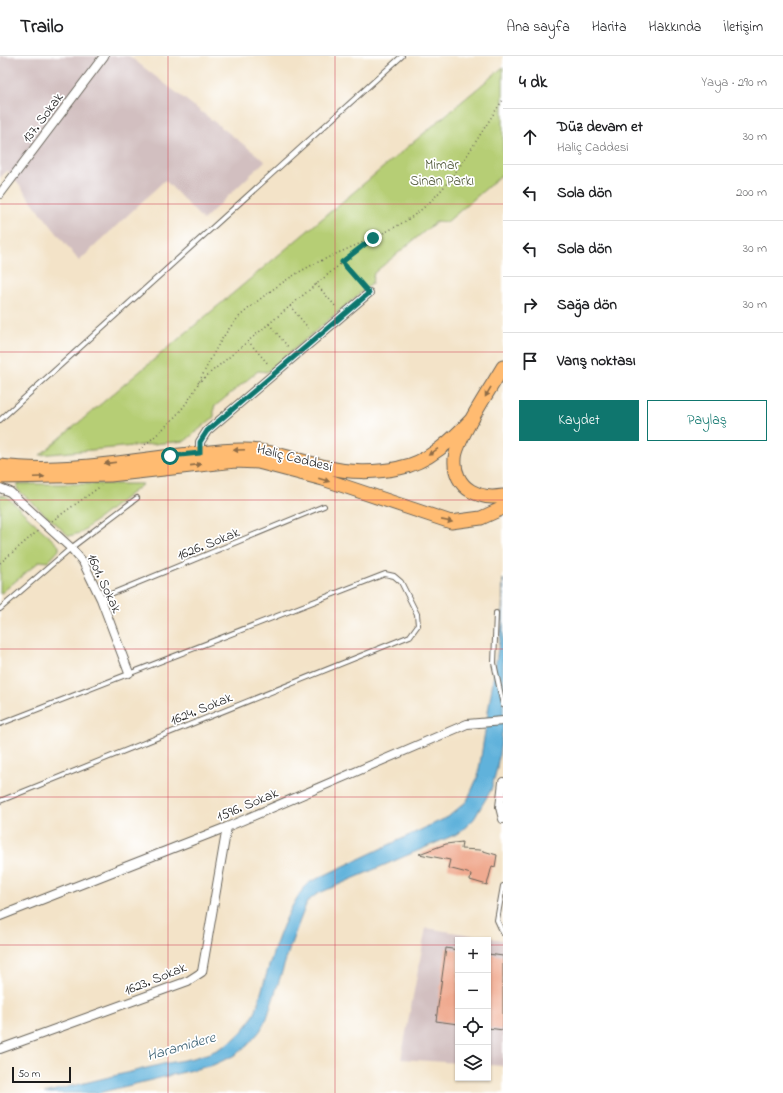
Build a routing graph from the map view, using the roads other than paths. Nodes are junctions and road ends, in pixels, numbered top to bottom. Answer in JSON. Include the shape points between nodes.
{"nodes":[{"id":1,"x":104,"y":56,"type":"edge"},
{"id":2,"x":402,"y":56,"type":"edge"},
{"id":3,"x":0,"y":194,"type":"edge"},
{"id":4,"x":369,"y":293,"type":"road end"},
{"id":5,"x":503,"y":367,"type":"edge"},
{"id":6,"x":473,"y":418,"type":"junction"},
{"id":7,"x":0,"y":420,"type":"edge"},
{"id":8,"x":200,"y":453,"type":"junction"},
{"id":9,"x":0,"y":466,"type":"edge"},
{"id":10,"x":0,"y":477,"type":"edge"},
{"id":11,"x":0,"y":488,"type":"edge"},
{"id":12,"x":503,"y":496,"type":"edge"},
{"id":13,"x":137,"y":498,"type":"dead end"},
{"id":14,"x":324,"y":506,"type":"dead end"},
{"id":15,"x":503,"y":508,"type":"edge"},
{"id":16,"x":71,"y":548,"type":"junction"},
{"id":17,"x":100,"y":598,"type":"junction"},
{"id":18,"x":0,"y":609,"type":"edge"},
{"id":19,"x":496,"y":613,"type":"dead end"},
{"id":20,"x":128,"y":673,"type":"junction"},
{"id":21,"x":503,"y":705,"type":"edge"},
{"id":22,"x":503,"y":721,"type":"edge"},
{"id":23,"x":0,"y":724,"type":"edge"},
{"id":24,"x":503,"y":782,"type":"edge"},
{"id":25,"x":0,"y":801,"type":"edge"},
{"id":26,"x":503,"y":819,"type":"edge"},
{"id":27,"x":228,"y":827,"type":"junction"},
{"id":28,"x":503,"y":886,"type":"edge"},
{"id":29,"x":0,"y":916,"type":"edge"},
{"id":30,"x":503,"y":933,"type":"edge"},
{"id":31,"x":0,"y":1049,"type":"edge"}],
"edges":[{"from":1,"to":3,"type":"street","name":"137. Sokak"},
{"from":2,"to":7,"type":"lane"},
{"from":4,"to":8,"type":"street","via":[[207,431],[200,442]]},
{"from":5,"to":6,"type":"main road","one_way":true},
{"from":6,"to":8,"type":"main road","name":"Haliç Caddesi","one_way":true,"via":[[453,439],[423,459],[400,468],[365,471],[328,468],[262,450]]},
{"from":6,"to":12,"type":"main road","via":[[459,444],[455,459],[460,482],[482,496]]},
{"from":8,"to":9,"type":"main road","name":"Haliç Caddesi","one_way":true,"via":[[74,468]]},
{"from":10,"to":15,"type":"main road","name":"Haliç Caddesi","one_way":true,"via":[[105,475],[235,461],[258,462],[323,479],[451,522],[481,518]]},
{"from":11,"to":16,"type":"street","name":"1601. Sokak","via":[[10,492]]},
{"from":13,"to":16,"type":"lane"},
{"from":14,"to":17,"type":"lane","name":"1626. Sokak"},
{"from":16,"to":17,"type":"street","name":"1601. Sokak","via":[[83,562]]},
{"from":16,"to":18,"type":"lane"},
{"from":17,"to":20,"type":"street","name":"1601. Sokak"},
{"from":19,"to":21,"type":"lane","via":[[494,663]]},
{"from":20,"to":23,"type":"lane"},
{"from":20,"to":25,"type":"lane","name":"1624. Sokak","via":[[385,574],[394,576],[401,582],[417,614],[418,625],[410,636]]},
{"from":22,"to":27,"type":"street","name":"1596. Sokak","via":[[467,724]]},
{"from":24,"to":26,"type":"street","via":[[500,807]]},
{"from":27,"to":29,"type":"street","name":"1596. Sokak"},
{"from":27,"to":31,"type":"street","name":"1623. Sokak","via":[[202,972],[188,981]]},
{"from":28,"to":30,"type":"lane","via":[[497,920]]}]}
